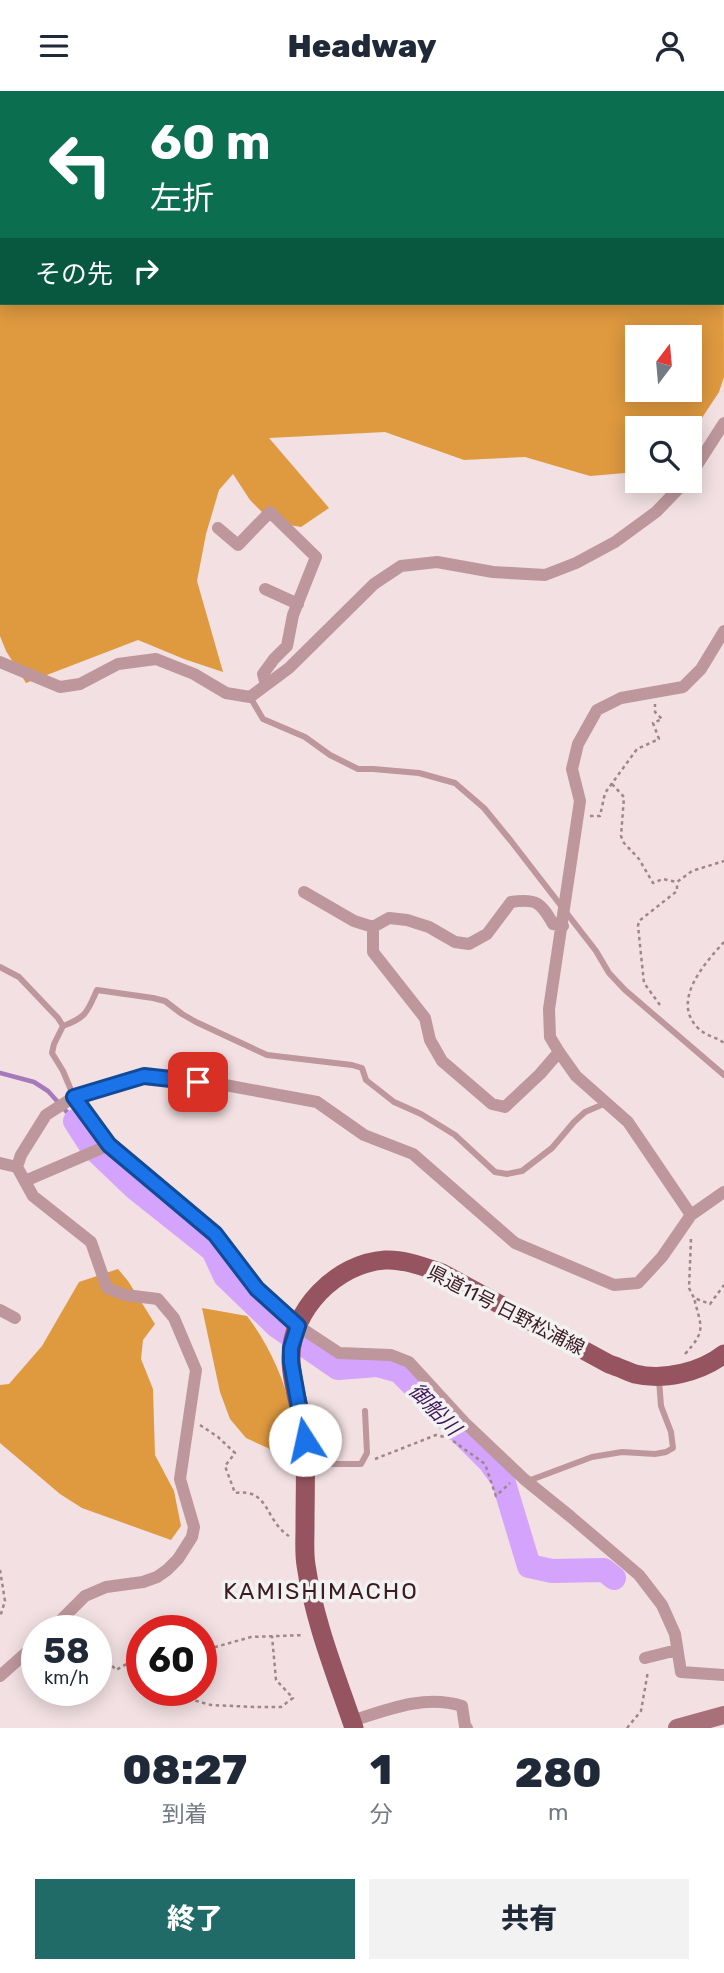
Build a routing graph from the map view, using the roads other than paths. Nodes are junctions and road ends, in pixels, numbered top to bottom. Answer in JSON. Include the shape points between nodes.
{"nodes":[{"id":1,"x":724,"y":423,"type":"edge"},
{"id":2,"x":702,"y":457,"type":"edge"},
{"id":3,"x":674,"y":493,"type":"edge"},
{"id":4,"x":218,"y":528,"type":"dead end"},
{"id":5,"x":265,"y":589,"type":"dead end"},
{"id":6,"x":298,"y":604,"type":"junction"},
{"id":7,"x":724,"y":631,"type":"edge"},
{"id":8,"x":0,"y":662,"type":"edge"},
{"id":9,"x":266,"y":685,"type":"junction"},
{"id":10,"x":250,"y":697,"type":"junction"},
{"id":11,"x":304,"y":892,"type":"dead end"},
{"id":12,"x":565,"y":909,"type":"junction"},
{"id":13,"x":563,"y":926,"type":"junction"},
{"id":14,"x":373,"y":927,"type":"junction"},
{"id":15,"x":0,"y":967,"type":"edge"},
{"id":16,"x":63,"y":1027,"type":"junction"},
{"id":17,"x":559,"y":1052,"type":"junction"},
{"id":18,"x":724,"y":1075,"type":"edge"},
{"id":19,"x":74,"y":1097,"type":"junction"},
{"id":20,"x":606,"y":1103,"type":"junction"},
{"id":21,"x":109,"y":1145,"type":"junction"},
{"id":22,"x":0,"y":1163,"type":"edge"},
{"id":23,"x":18,"y":1167,"type":"junction"},
{"id":24,"x":25,"y":1181,"type":"junction"},
{"id":25,"x":724,"y":1192,"type":"edge"},
{"id":26,"x":691,"y":1215,"type":"junction"},
{"id":27,"x":0,"y":1310,"type":"edge"},
{"id":28,"x":15,"y":1318,"type":"dead end"},
{"id":29,"x":298,"y":1326,"type":"junction"},
{"id":30,"x":724,"y":1354,"type":"edge"},
{"id":31,"x":663,"y":1375,"type":"junction"},
{"id":32,"x":365,"y":1412,"type":"dead end"},
{"id":33,"x":305,"y":1464,"type":"junction"},
{"id":34,"x":523,"y":1478,"type":"junction"},
{"id":35,"x":66,"y":1615,"type":"edge"},
{"id":36,"x":677,"y":1650,"type":"junction"},
{"id":37,"x":21,"y":1657,"type":"edge"},
{"id":38,"x":648,"y":1657,"type":"road end"},
{"id":39,"x":724,"y":1675,"type":"edge"},
{"id":40,"x":0,"y":1676,"type":"edge"},
{"id":41,"x":724,"y":1715,"type":"edge"},
{"id":42,"x":353,"y":1725,"type":"edge"},
{"id":43,"x":467,"y":1728,"type":"edge"},
{"id":44,"x":677,"y":1728,"type":"edge"}],
"edges":[{"from":1,"to":2,"type":"street"},
{"from":3,"to":9,"type":"street","via":[[615,542],[545,575],[437,562],[401,566],[374,584]]},
{"from":4,"to":6,"type":"street","via":[[238,545],[270,512],[316,557]]},
{"from":5,"to":6,"type":"street"},
{"from":6,"to":9,"type":"street","via":[[287,646],[263,674]]},
{"from":7,"to":12,"type":"street","via":[[701,669],[683,687],[621,698],[597,711],[578,744],[572,769],[580,801]]},
{"from":8,"to":10,"type":"street","via":[[60,687],[80,684],[118,664],[156,659],[226,693]]},
{"from":9,"to":10,"type":"street"},
{"from":10,"to":12,"type":"lane","via":[[263,719],[358,769],[419,773],[455,783],[484,808]]},
{"from":11,"to":14,"type":"street"},
{"from":12,"to":13,"type":"street"},
{"from":12,"to":18,"type":"lane","via":[[625,990]]},
{"from":13,"to":14,"type":"street","via":[[553,924],[542,906],[528,900],[511,902],[487,934],[469,944],[407,920],[389,918]]},
{"from":13,"to":17,"type":"street","via":[[549,1009],[550,1037]]},
{"from":14,"to":17,"type":"street","via":[[373,952],[425,1018],[442,1061],[492,1104],[505,1107]]},
{"from":15,"to":16,"type":"lane","via":[[19,977]]},
{"from":16,"to":19,"type":"lane","via":[[52,1053]]},
{"from":16,"to":20,"type":"lane","via":[[86,1013],[97,990],[153,997],[267,1055],[362,1068],[366,1080],[394,1102],[455,1135],[495,1172],[507,1174],[522,1171],[552,1148],[585,1112]]},
{"from":17,"to":20,"type":"street","via":[[576,1076]]},
{"from":19,"to":21,"type":"street"},
{"from":19,"to":23,"type":"street","via":[[46,1115]]},
{"from":19,"to":26,"type":"street","via":[[144,1076],[317,1102],[364,1135],[413,1154],[515,1243],[614,1285],[638,1283]]},
{"from":20,"to":26,"type":"street","via":[[628,1122]]},
{"from":21,"to":24,"type":"street"},
{"from":21,"to":29,"type":"street","via":[[215,1234],[257,1289]]},
{"from":22,"to":23,"type":"street"},
{"from":23,"to":24,"type":"street"},
{"from":24,"to":35,"type":"street","via":[[33,1196],[91,1242],[107,1288],[158,1299],[174,1318],[196,1370],[180,1479],[194,1527],[192,1538],[178,1559],[157,1577],[106,1587],[85,1596]]},
{"from":25,"to":26,"type":"street"},
{"from":27,"to":28,"type":"street"},
{"from":29,"to":31,"type":"main road","name":"県道11号 日野松浦線","via":[[330,1282],[356,1266],[386,1260],[442,1273],[610,1364],[638,1374]]},
{"from":29,"to":33,"type":"main road","name":"県道11号 日野松浦線","via":[[291,1362]]},
{"from":29,"to":34,"type":"street","via":[[340,1353],[391,1355],[409,1362]]},
{"from":30,"to":31,"type":"main road","name":"県道11号 日野松浦線","via":[[688,1373]]},
{"from":31,"to":34,"type":"lane","via":[[661,1406],[673,1448],[655,1454],[622,1452],[592,1457]]},
{"from":32,"to":33,"type":"lane","via":[[367,1453],[361,1464]]},
{"from":33,"to":42,"type":"main road","name":"県道11号 日野松浦線","via":[[306,1563],[314,1607]]},
{"from":34,"to":36,"type":"street","via":[[639,1574],[662,1605]]},
{"from":36,"to":38,"type":"street"},
{"from":36,"to":39,"type":"street","via":[[681,1672]]},
{"from":37,"to":40,"type":"street"},
{"from":41,"to":44,"type":"street"},
{"from":42,"to":43,"type":"street","via":[[410,1703],[453,1703],[462,1706]]}]}
